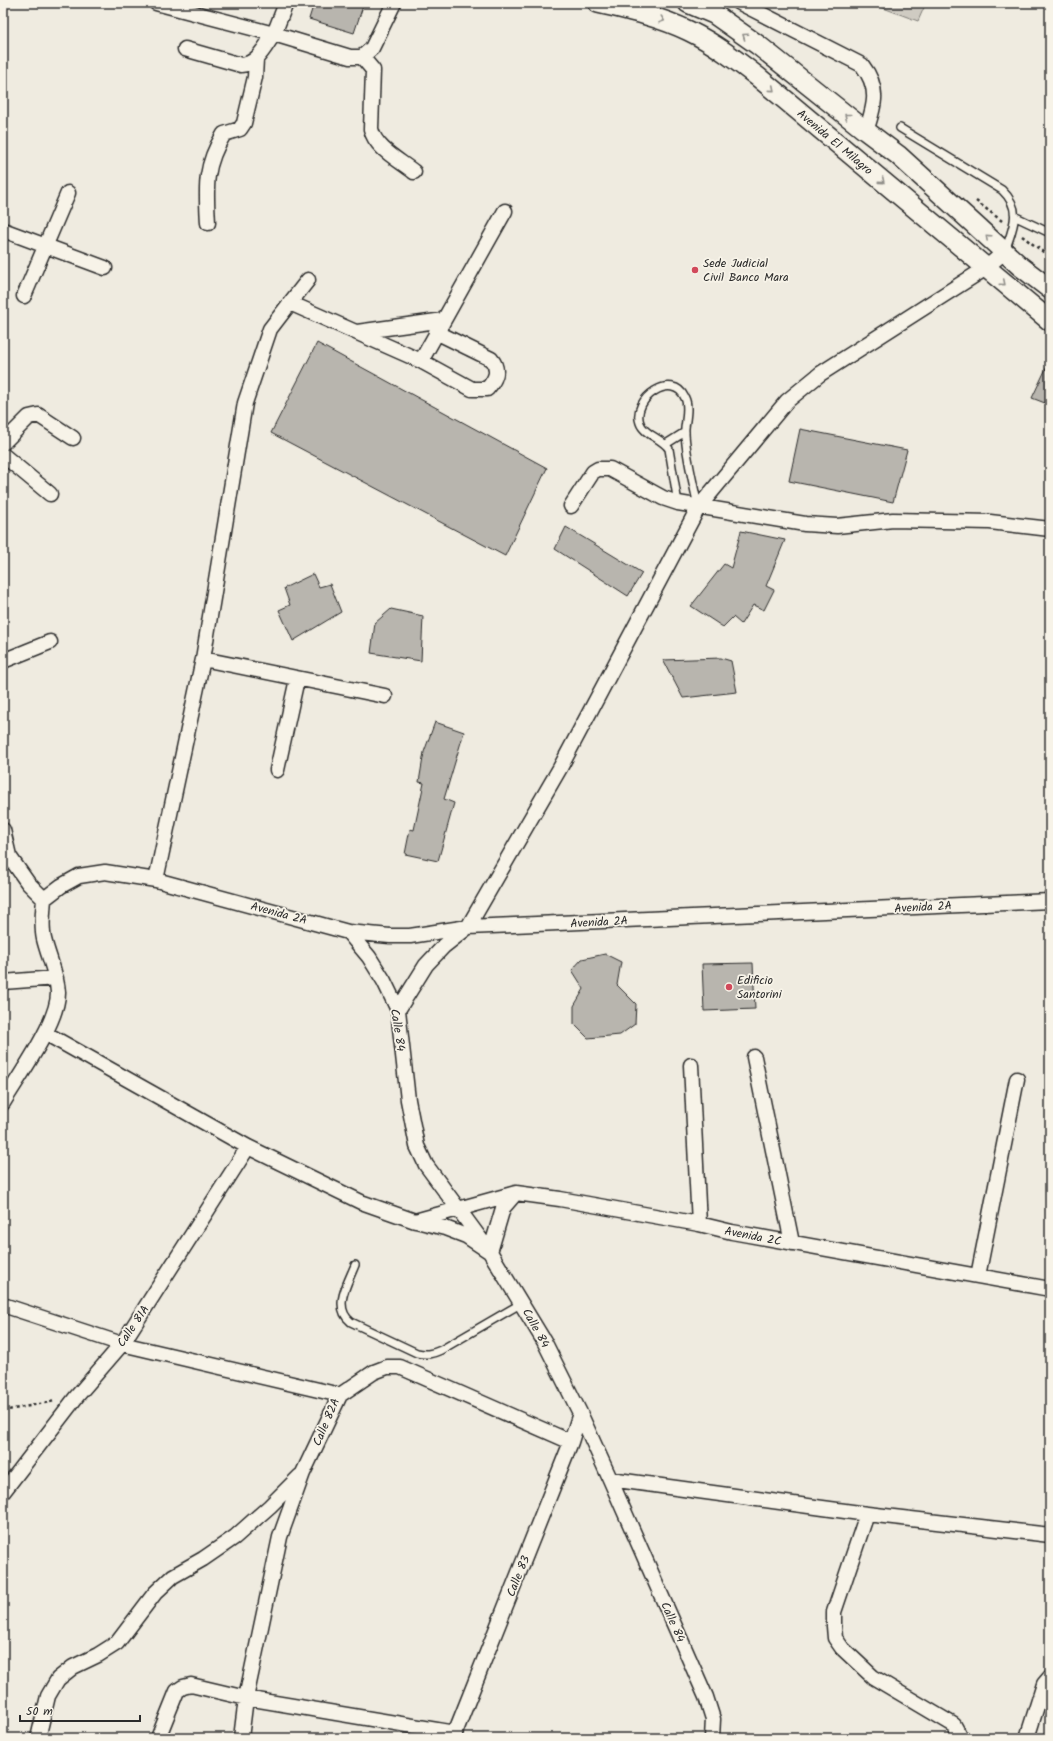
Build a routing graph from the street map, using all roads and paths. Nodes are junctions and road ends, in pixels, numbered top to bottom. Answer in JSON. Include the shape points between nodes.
{"nodes":[{"id":1,"x":156,"y":3,"type":"edge"},
{"id":2,"x":286,"y":3,"type":"edge"},
{"id":3,"x":394,"y":3,"type":"edge"},
{"id":4,"x":598,"y":3,"type":"edge"},
{"id":5,"x":688,"y":3,"type":"edge"},
{"id":6,"x":740,"y":3,"type":"edge"},
{"id":7,"x":274,"y":34,"type":"junction"},
{"id":8,"x":185,"y":49,"type":"dead end"},
{"id":9,"x":362,"y":57,"type":"junction"},
{"id":10,"x":256,"y":60,"type":"junction"},
{"id":11,"x":900,"y":128,"type":"dead end"},
{"id":12,"x":866,"y":131,"type":"junction"},
{"id":13,"x":414,"y":172,"type":"dead end"},
{"id":14,"x":68,"y":193,"type":"dead end"},
{"id":15,"x":505,"y":211,"type":"dead end"},
{"id":16,"x":1016,"y":217,"type":"junction"},
{"id":17,"x":208,"y":223,"type":"dead end"},
{"id":18,"x":3,"y":230,"type":"edge"},
{"id":19,"x":1050,"y":232,"type":"edge"},
{"id":20,"x":44,"y":246,"type":"junction"},
{"id":21,"x":1004,"y":252,"type":"junction"},
{"id":22,"x":105,"y":268,"type":"dead end"},
{"id":23,"x":986,"y":268,"type":"junction"},
{"id":24,"x":308,"y":280,"type":"dead end"},
{"id":25,"x":1050,"y":289,"type":"edge"},
{"id":26,"x":24,"y":296,"type":"dead end"},
{"id":27,"x":290,"y":303,"type":"junction"},
{"id":28,"x":444,"y":320,"type":"junction"},
{"id":29,"x":1050,"y":321,"type":"edge"},
{"id":30,"x":357,"y":332,"type":"junction"},
{"id":31,"x":436,"y":332,"type":"junction"},
{"id":32,"x":421,"y":360,"type":"junction"},
{"id":33,"x":685,"y":432,"type":"junction"},
{"id":34,"x":73,"y":438,"type":"dead end"},
{"id":35,"x":3,"y":442,"type":"edge"},
{"id":36,"x":666,"y":444,"type":"junction"},
{"id":37,"x":3,"y":455,"type":"edge"},
{"id":38,"x":50,"y":494,"type":"dead end"},
{"id":39,"x":678,"y":503,"type":"junction"},
{"id":40,"x":571,"y":506,"type":"dead end"},
{"id":41,"x":698,"y":508,"type":"junction"},
{"id":42,"x":1050,"y":529,"type":"edge"},
{"id":43,"x":50,"y":642,"type":"dead end"},
{"id":44,"x":203,"y":659,"type":"junction"},
{"id":45,"x":3,"y":661,"type":"edge"},
{"id":46,"x":297,"y":679,"type":"junction"},
{"id":47,"x":385,"y":696,"type":"dead end"},
{"id":48,"x":278,"y":770,"type":"dead end"},
{"id":49,"x":3,"y":830,"type":"edge"},
{"id":50,"x":156,"y":880,"type":"junction"},
{"id":51,"x":44,"y":899,"type":"junction"},
{"id":52,"x":1050,"y":902,"type":"edge"},
{"id":53,"x":468,"y":927,"type":"junction"},
{"id":54,"x":348,"y":932,"type":"junction"},
{"id":55,"x":56,"y":978,"type":"junction"},
{"id":56,"x":3,"y":982,"type":"edge"},
{"id":57,"x":398,"y":1010,"type":"junction"},
{"id":58,"x":45,"y":1032,"type":"junction"},
{"id":59,"x":754,"y":1057,"type":"dead end"},
{"id":60,"x":691,"y":1065,"type":"dead end"},
{"id":61,"x":1017,"y":1079,"type":"dead end"},
{"id":62,"x":3,"y":1103,"type":"edge"},
{"id":63,"x":248,"y":1148,"type":"junction"},
{"id":64,"x":516,"y":1192,"type":"junction"},
{"id":65,"x":457,"y":1209,"type":"junction"},
{"id":66,"x":415,"y":1220,"type":"junction"},
{"id":67,"x":699,"y":1224,"type":"junction"},
{"id":68,"x":792,"y":1243,"type":"junction"},
{"id":69,"x":490,"y":1252,"type":"junction"},
{"id":70,"x":355,"y":1265,"type":"dead end"},
{"id":71,"x":978,"y":1276,"type":"junction"},
{"id":72,"x":1050,"y":1290,"type":"edge"},
{"id":73,"x":522,"y":1303,"type":"junction"},
{"id":74,"x":3,"y":1305,"type":"edge"},
{"id":75,"x":122,"y":1344,"type":"junction"},
{"id":76,"x":340,"y":1395,"type":"junction"},
{"id":77,"x":77,"y":1396,"type":"junction"},
{"id":78,"x":3,"y":1411,"type":"edge"},
{"id":79,"x":580,"y":1413,"type":"junction"},
{"id":80,"x":571,"y":1442,"type":"junction"},
{"id":81,"x":303,"y":1473,"type":"junction"},
{"id":82,"x":610,"y":1479,"type":"junction"},
{"id":83,"x":3,"y":1492,"type":"edge"},
{"id":84,"x":867,"y":1514,"type":"junction"},
{"id":85,"x":1050,"y":1535,"type":"edge"},
{"id":86,"x":1050,"y":1677,"type":"edge"},
{"id":87,"x":246,"y":1698,"type":"junction"},
{"id":88,"x":455,"y":1735,"type":"edge"},
{"id":89,"x":38,"y":1738,"type":"edge"},
{"id":90,"x":158,"y":1738,"type":"edge"},
{"id":91,"x":241,"y":1738,"type":"edge"},
{"id":92,"x":712,"y":1738,"type":"edge"},
{"id":93,"x":961,"y":1738,"type":"edge"},
{"id":94,"x":1027,"y":1738,"type":"edge"}],
"edges":[{"from":1,"to":7,"type":"street"},
{"from":2,"to":7,"type":"street"},
{"from":3,"to":9,"type":"street","via":[[372,48]]},
{"from":4,"to":23,"type":"main road","name":"Avenida El Milagro","one_way":true,"via":[[665,20],[721,49]]},
{"from":12,"to":5,"type":"main road","one_way":true,"via":[[758,45],[714,14]]},
{"from":6,"to":12,"type":"street","via":[[862,65],[874,87],[875,101]]},
{"from":7,"to":9,"type":"street","via":[[350,57]]},
{"from":7,"to":10,"type":"street"},
{"from":8,"to":10,"type":"street","via":[[241,65]]},
{"from":9,"to":13,"type":"street","via":[[373,70],[372,136],[378,144]]},
{"from":10,"to":17,"type":"street","via":[[256,77],[244,123],[240,129],[224,134],[214,149],[206,188]]},
{"from":11,"to":16,"type":"lane","via":[[1002,190],[1008,196]]},
{"from":21,"to":12,"type":"main road","one_way":true,"via":[[898,155]]},
{"from":14,"to":20,"type":"street"},
{"from":15,"to":28,"type":"street"},
{"from":16,"to":19,"type":"lane"},
{"from":16,"to":21,"type":"lane"},
{"from":18,"to":20,"type":"street"},
{"from":20,"to":22,"type":"street"},
{"from":20,"to":26,"type":"street"},
{"from":21,"to":23,"type":"street"},
{"from":21,"to":25,"type":"main road"},
{"from":23,"to":29,"type":"main road","name":"Avenida El Milagro","one_way":true},
{"from":23,"to":41,"type":"street","via":[[820,374],[787,401]]},
{"from":24,"to":27,"type":"street"},
{"from":27,"to":30,"type":"street"},
{"from":27,"to":44,"type":"street","via":[[270,329],[245,404]]},
{"from":28,"to":30,"type":"street"},
{"from":28,"to":31,"type":"street"},
{"from":30,"to":32,"type":"street"},
{"from":31,"to":32,"type":"street"},
{"from":31,"to":32,"type":"street","via":[[491,359],[496,365],[492,383],[487,389],[472,389]]},
{"from":33,"to":36,"type":"lane"},
{"from":33,"to":36,"type":"lane","via":[[687,403],[681,391],[668,386],[652,393],[640,409],[640,424]]},
{"from":33,"to":41,"type":"lane"},
{"from":34,"to":35,"type":"street","via":[[38,415],[29,418]]},
{"from":36,"to":39,"type":"lane"},
{"from":37,"to":38,"type":"street"},
{"from":39,"to":40,"type":"street","via":[[604,468],[592,472]]},
{"from":39,"to":41,"type":"street"},
{"from":41,"to":42,"type":"street","via":[[805,524],[837,526],[893,520],[990,522]]},
{"from":41,"to":53,"type":"street","via":[[560,768]]},
{"from":43,"to":45,"type":"street"},
{"from":44,"to":46,"type":"street"},
{"from":44,"to":50,"type":"street"},
{"from":46,"to":47,"type":"street"},
{"from":46,"to":48,"type":"street"},
{"from":49,"to":51,"type":"street","via":[[9,856],[28,883]]},
{"from":50,"to":51,"type":"street","name":"Avenida 2A","via":[[105,872],[79,876]]},
{"from":50,"to":54,"type":"street","name":"Avenida 2A"},
{"from":51,"to":55,"type":"street","via":[[44,937]]},
{"from":52,"to":53,"type":"street","name":"Avenida 2A"},
{"from":53,"to":54,"type":"street","name":"Avenida 2A","via":[[410,936]]},
{"from":53,"to":57,"type":"street","via":[[444,946],[426,965]]},
{"from":54,"to":57,"type":"street","name":"Calle 84","via":[[369,957]]},
{"from":55,"to":56,"type":"street"},
{"from":55,"to":58,"type":"street","via":[[56,1011]]},
{"from":57,"to":65,"type":"street","name":"Calle 84","via":[[408,1100],[417,1146],[426,1166]]},
{"from":58,"to":62,"type":"street"},
{"from":58,"to":63,"type":"street"},
{"from":59,"to":68,"type":"street"},
{"from":60,"to":67,"type":"street"},
{"from":61,"to":71,"type":"street"},
{"from":63,"to":66,"type":"street","via":[[361,1202]]},
{"from":63,"to":75,"type":"street","name":"Calle 81A"},
{"from":64,"to":65,"type":"street","name":"Avenida 2C"},
{"from":64,"to":67,"type":"street","name":"Avenida 2C"},
{"from":64,"to":69,"type":"street","via":[[503,1208]]},
{"from":65,"to":66,"type":"street","name":"Avenida 2C"},
{"from":65,"to":69,"type":"street","name":"Calle 84"},
{"from":66,"to":69,"type":"street","via":[[466,1236]]},
{"from":67,"to":68,"type":"street","name":"Avenida 2C"},
{"from":68,"to":71,"type":"street","name":"Avenida 2C"},
{"from":69,"to":73,"type":"street","name":"Calle 84"},
{"from":70,"to":73,"type":"lane","via":[[342,1298],[342,1313],[345,1318],[421,1354],[433,1354],[441,1350]]},
{"from":71,"to":72,"type":"street","name":"Avenida 2C"},
{"from":73,"to":79,"type":"street","name":"Calle 84"},
{"from":74,"to":75,"type":"street","name":"Calle 82A"},
{"from":75,"to":76,"type":"street","name":"Calle 82A"},
{"from":75,"to":77,"type":"street","name":"Calle 81A"},
{"from":76,"to":80,"type":"street","via":[[374,1372],[387,1367],[400,1367]]},
{"from":76,"to":81,"type":"street","name":"Calle 82A"},
{"from":77,"to":78,"type":"path"},
{"from":77,"to":83,"type":"street","name":"Calle 81A"},
{"from":79,"to":80,"type":"street","name":"Calle 83"},
{"from":79,"to":82,"type":"street","name":"Calle 84"},
{"from":80,"to":88,"type":"street","name":"Calle 83"},
{"from":81,"to":87,"type":"street","name":"Calle 82A","via":[[280,1537]]},
{"from":81,"to":89,"type":"street","via":[[235,1537],[204,1559],[173,1576],[155,1593],[117,1643],[73,1667],[58,1679],[48,1696]]},
{"from":82,"to":84,"type":"street"},
{"from":82,"to":92,"type":"street","name":"Calle 84","via":[[706,1697],[713,1719]]},
{"from":84,"to":85,"type":"street"},
{"from":84,"to":93,"type":"street","via":[[834,1612],[836,1638],[842,1648],[873,1677],[954,1726]]},
{"from":86,"to":94,"type":"street","via":[[1044,1684]]},
{"from":87,"to":88,"type":"street"},
{"from":87,"to":90,"type":"street","via":[[191,1685],[183,1687],[177,1691]]},
{"from":87,"to":91,"type":"street","name":"Calle 82A"}]}
